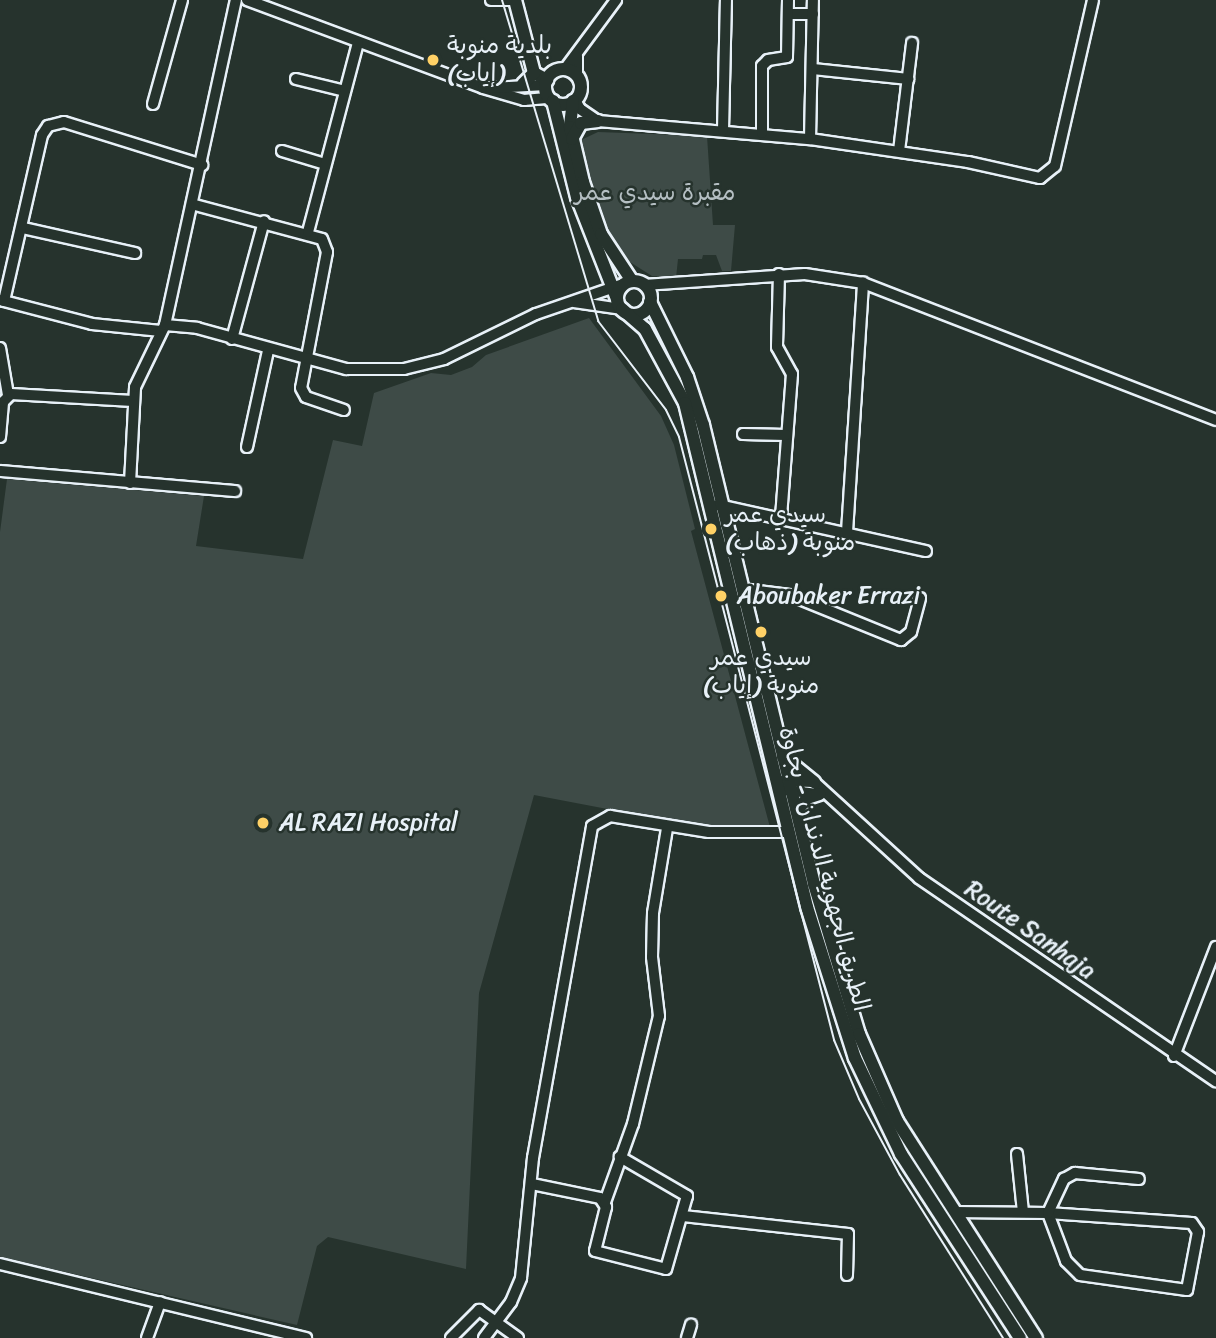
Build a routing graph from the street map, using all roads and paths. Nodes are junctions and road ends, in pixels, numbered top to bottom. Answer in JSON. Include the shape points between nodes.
{"nodes":[{"id":1,"x":182,"y":0,"type":"edge"},
{"id":2,"x":236,"y":0,"type":"edge"},
{"id":3,"x":247,"y":0,"type":"edge"},
{"id":4,"x":491,"y":0,"type":"edge"},
{"id":5,"x":513,"y":0,"type":"edge"},
{"id":6,"x":726,"y":0,"type":"edge"},
{"id":7,"x":788,"y":0,"type":"edge"},
{"id":8,"x":813,"y":0,"type":"edge"},
{"id":9,"x":1093,"y":0,"type":"edge"},
{"id":10,"x":611,"y":3,"type":"edge"},
{"id":11,"x":788,"y":14,"type":"junction"},
{"id":12,"x":813,"y":14,"type":"junction"},
{"id":13,"x":358,"y":43,"type":"junction"},
{"id":14,"x":912,"y":43,"type":"dead end"},
{"id":15,"x":527,"y":50,"type":"junction"},
{"id":16,"x":577,"y":56,"type":"junction"},
{"id":17,"x":562,"y":69,"type":"junction"},
{"id":18,"x":813,"y":69,"type":"junction"},
{"id":19,"x":534,"y":73,"type":"junction"},
{"id":20,"x":577,"y":76,"type":"junction"},
{"id":21,"x":296,"y":79,"type":"dead end"},
{"id":22,"x":908,"y":79,"type":"junction"},
{"id":23,"x":547,"y":83,"type":"junction"},
{"id":24,"x":523,"y":84,"type":"junction"},
{"id":25,"x":483,"y":88,"type":"junction"},
{"id":26,"x":345,"y":92,"type":"junction"},
{"id":27,"x":551,"y":100,"type":"junction"},
{"id":28,"x":574,"y":101,"type":"junction"},
{"id":29,"x":153,"y":104,"type":"dead end"},
{"id":30,"x":598,"y":121,"type":"junction"},
{"id":31,"x":723,"y":130,"type":"junction"},
{"id":32,"x":762,"y":133,"type":"junction"},
{"id":33,"x":810,"y":139,"type":"junction"},
{"id":34,"x":572,"y":140,"type":"junction"},
{"id":35,"x":282,"y":151,"type":"dead end"},
{"id":36,"x":900,"y":151,"type":"junction"},
{"id":37,"x":325,"y":164,"type":"junction"},
{"id":38,"x":202,"y":165,"type":"junction"},
{"id":39,"x":195,"y":205,"type":"junction"},
{"id":40,"x":264,"y":222,"type":"junction"},
{"id":41,"x":23,"y":228,"type":"junction"},
{"id":42,"x":308,"y":232,"type":"junction"},
{"id":43,"x":135,"y":253,"type":"dead end"},
{"id":44,"x":779,"y":274,"type":"junction"},
{"id":45,"x":863,"y":283,"type":"junction"},
{"id":46,"x":612,"y":286,"type":"junction"},
{"id":47,"x":641,"y":289,"type":"junction"},
{"id":48,"x":2,"y":301,"type":"edge"},
{"id":49,"x":570,"y":301,"type":"junction"},
{"id":50,"x":620,"y":304,"type":"junction"},
{"id":51,"x":163,"y":328,"type":"junction"},
{"id":52,"x":232,"y":339,"type":"junction"},
{"id":53,"x":0,"y":348,"type":"edge"},
{"id":54,"x":268,"y":351,"type":"junction"},
{"id":55,"x":306,"y":361,"type":"junction"},
{"id":56,"x":8,"y":395,"type":"junction"},
{"id":57,"x":133,"y":401,"type":"junction"},
{"id":58,"x":344,"y":410,"type":"dead end"},
{"id":59,"x":1216,"y":420,"type":"edge"},
{"id":60,"x":743,"y":434,"type":"dead end"},
{"id":61,"x":786,"y":435,"type":"junction"},
{"id":62,"x":0,"y":437,"type":"edge"},
{"id":63,"x":247,"y":447,"type":"dead end"},
{"id":64,"x":0,"y":471,"type":"edge"},
{"id":65,"x":130,"y":483,"type":"junction"},
{"id":66,"x":235,"y":491,"type":"dead end"},
{"id":67,"x":715,"y":505,"type":"junction"},
{"id":68,"x":780,"y":517,"type":"junction"},
{"id":69,"x":847,"y":532,"type":"junction"},
{"id":70,"x":926,"y":551,"type":"dead end"},
{"id":71,"x":742,"y":589,"type":"junction"},
{"id":72,"x":920,"y":598,"type":"dead end"},
{"id":73,"x":783,"y":757,"type":"junction"},
{"id":74,"x":784,"y":786,"type":"junction"},
{"id":75,"x":816,"y":788,"type":"junction"},
{"id":76,"x":797,"y":811,"type":"junction"},
{"id":77,"x":667,"y":828,"type":"junction"},
{"id":78,"x":789,"y":832,"type":"junction"},
{"id":79,"x":1216,"y":947,"type":"edge"},
{"id":80,"x":1174,"y":1056,"type":"junction"},
{"id":81,"x":1216,"y":1081,"type":"edge"},
{"id":82,"x":1017,"y":1154,"type":"dead end"},
{"id":83,"x":620,"y":1157,"type":"junction"},
{"id":84,"x":1139,"y":1179,"type":"dead end"},
{"id":85,"x":532,"y":1184,"type":"junction"},
{"id":86,"x":605,"y":1202,"type":"junction"},
{"id":87,"x":955,"y":1212,"type":"junction"},
{"id":88,"x":1023,"y":1212,"type":"junction"},
{"id":89,"x":1048,"y":1213,"type":"junction"},
{"id":90,"x":683,"y":1216,"type":"junction"},
{"id":91,"x":0,"y":1264,"type":"edge"},
{"id":92,"x":847,"y":1275,"type":"dead end"},
{"id":93,"x":160,"y":1302,"type":"junction"},
{"id":94,"x":497,"y":1322,"type":"junction"},
{"id":95,"x":691,"y":1325,"type":"dead end"},
{"id":96,"x":147,"y":1338,"type":"edge"},
{"id":97,"x":306,"y":1338,"type":"edge"},
{"id":98,"x":451,"y":1338,"type":"edge"},
{"id":99,"x":484,"y":1338,"type":"edge"},
{"id":100,"x":518,"y":1338,"type":"edge"},
{"id":101,"x":687,"y":1338,"type":"edge"},
{"id":102,"x":1020,"y":1338,"type":"edge"},
{"id":103,"x":1036,"y":1338,"type":"edge"}],
"edges":[{"from":1,"to":29,"type":"street"},
{"from":2,"to":38,"type":"street"},
{"from":3,"to":13,"type":"street"},
{"from":4,"to":5,"type":"street"},
{"from":5,"to":15,"type":"main road"},
{"from":6,"to":31,"type":"street"},
{"from":7,"to":11,"type":"street"},
{"from":8,"to":12,"type":"street"},
{"from":9,"to":36,"type":"street","via":[[1055,166],[1046,177]]},
{"from":10,"to":16,"type":"street"},
{"from":11,"to":12,"type":"street"},
{"from":11,"to":32,"type":"street","via":[[787,57],[768,60],[762,66]]},
{"from":12,"to":18,"type":"street"},
{"from":13,"to":25,"type":"street"},
{"from":13,"to":26,"type":"street"},
{"from":14,"to":22,"type":"street"},
{"from":15,"to":17,"type":"main road","via":[[546,68]]},
{"from":15,"to":19,"type":"main road"},
{"from":16,"to":17,"type":"street"},
{"from":16,"to":20,"type":"street"},
{"from":17,"to":20,"type":"main road"},
{"from":17,"to":23,"type":"main road"},
{"from":18,"to":22,"type":"street"},
{"from":18,"to":33,"type":"street"},
{"from":19,"to":23,"type":"main road"},
{"from":19,"to":24,"type":"main road"},
{"from":20,"to":28,"type":"main road","via":[[581,91]]},
{"from":21,"to":26,"type":"street"},
{"from":22,"to":36,"type":"street"},
{"from":23,"to":24,"type":"street"},
{"from":23,"to":27,"type":"main road"},
{"from":24,"to":25,"type":"street"},
{"from":25,"to":27,"type":"street","via":[[524,100]]},
{"from":26,"to":37,"type":"street"},
{"from":27,"to":28,"type":"main road"},
{"from":27,"to":46,"type":"main road","name":"الطريق الجهوية الدندان - بجاوة","via":[[576,197]]},
{"from":28,"to":30,"type":"street"},
{"from":28,"to":34,"type":"main road","name":"الطريق الجهوية الدندان - بجاوة"},
{"from":30,"to":31,"type":"street"},
{"from":30,"to":34,"type":"main road","via":[[582,123]]},
{"from":31,"to":32,"type":"street"},
{"from":32,"to":33,"type":"street"},
{"from":33,"to":36,"type":"street"},
{"from":34,"to":47,"type":"main road","name":"الطريق الجهوية الدندان - بجاوة","via":[[601,234]]},
{"from":35,"to":37,"type":"street"},
{"from":37,"to":42,"type":"street"},
{"from":38,"to":39,"type":"street"},
{"from":38,"to":41,"type":"street","via":[[59,121],[42,135]]},
{"from":39,"to":40,"type":"street"},
{"from":39,"to":51,"type":"street"},
{"from":40,"to":42,"type":"street"},
{"from":40,"to":52,"type":"street"},
{"from":41,"to":43,"type":"street"},
{"from":41,"to":48,"type":"street"},
{"from":42,"to":55,"type":"street","via":[[322,239],[327,252]]},
{"from":44,"to":45,"type":"street"},
{"from":44,"to":47,"type":"street","via":[[661,283]]},
{"from":44,"to":61,"type":"street","via":[[777,347],[792,374]]},
{"from":45,"to":59,"type":"street"},
{"from":45,"to":69,"type":"street"},
{"from":46,"to":47,"type":"street"},
{"from":46,"to":49,"type":"street"},
{"from":46,"to":50,"type":"main road","name":"الطريق الجهوية الدندان - بجاوة"},
{"from":47,"to":50,"type":"main road"},
{"from":47,"to":50,"type":"main road","via":[[636,314]]},
{"from":47,"to":67,"type":"main road","name":"الطريق الجهوية الدندان - بجاوة","via":[[687,377]]},
{"from":48,"to":51,"type":"street","via":[[92,324]]},
{"from":49,"to":50,"type":"street"},
{"from":49,"to":55,"type":"street","via":[[423,366],[368,370]]},
{"from":50,"to":67,"type":"main road","name":"الطريق الجهوية الدندان - بجاوة","via":[[645,330],[681,394]]},
{"from":51,"to":52,"type":"street"},
{"from":51,"to":57,"type":"street"},
{"from":52,"to":54,"type":"street"},
{"from":53,"to":56,"type":"street"},
{"from":54,"to":55,"type":"street"},
{"from":54,"to":63,"type":"street"},
{"from":55,"to":58,"type":"street","via":[[303,393]]},
{"from":56,"to":57,"type":"street"},
{"from":56,"to":62,"type":"street"},
{"from":57,"to":65,"type":"street"},
{"from":60,"to":61,"type":"street"},
{"from":61,"to":68,"type":"street"},
{"from":64,"to":65,"type":"street"},
{"from":65,"to":66,"type":"street"},
{"from":67,"to":68,"type":"street"},
{"from":67,"to":71,"type":"main road","name":"الطريق الجهوية الدندان - بجاوة"},
{"from":67,"to":74,"type":"main road","name":"الطريق الجهوية الدندان - بجاوة"},
{"from":68,"to":69,"type":"street"},
{"from":69,"to":70,"type":"street"},
{"from":71,"to":72,"type":"street","via":[[790,595],[901,640],[911,632]]},
{"from":71,"to":73,"type":"main road","name":"الطريق الجهوية الدندان - بجاوة"},
{"from":73,"to":74,"type":"main road","name":"الطريق الجهوية الدندان - بجاوة"},
{"from":73,"to":75,"type":"main road"},
{"from":74,"to":75,"type":"street"},
{"from":74,"to":76,"type":"main road","name":"الطريق الجهوية الدندان - بجاوة"},
{"from":74,"to":78,"type":"main road","name":"الطريق الجهوية الدندان - بجاوة"},
{"from":75,"to":76,"type":"main road"},
{"from":75,"to":80,"type":"street","name":"Route Sanhaja","via":[[896,860]]},
{"from":76,"to":87,"type":"main road","name":"الطريق الجهوية الدندان - بجاوة","via":[[836,965],[874,1073],[897,1121]]},
{"from":77,"to":78,"type":"street","via":[[732,834]]},
{"from":77,"to":83,"type":"street","via":[[653,913],[652,957],[659,1016]]},
{"from":77,"to":85,"type":"street","via":[[610,816],[592,826]]},
{"from":78,"to":102,"type":"main road","name":"الطريق الجهوية الدندان - بجاوة","via":[[833,998],[879,1114]]},
{"from":79,"to":80,"type":"street"},
{"from":80,"to":81,"type":"street","name":"Route Sanhaja"},
{"from":82,"to":88,"type":"street"},
{"from":83,"to":86,"type":"street"},
{"from":83,"to":90,"type":"street","via":[[687,1196]]},
{"from":84,"to":89,"type":"street","via":[[1069,1175],[1057,1187]]},
{"from":85,"to":86,"type":"street"},
{"from":85,"to":94,"type":"street","via":[[521,1278]]},
{"from":86,"to":90,"type":"street","via":[[595,1251],[666,1269]]},
{"from":87,"to":88,"type":"street"},
{"from":87,"to":103,"type":"main road","name":"الطريق الجهوية الدندان - بجاوة"},
{"from":88,"to":89,"type":"street"},
{"from":89,"to":89,"type":"street","via":[[1075,1273],[1184,1291],[1190,1288],[1198,1232],[1192,1223]]},
{"from":90,"to":92,"type":"street","via":[[848,1234]]},
{"from":91,"to":93,"type":"street"},
{"from":93,"to":96,"type":"street"},
{"from":93,"to":97,"type":"street"},
{"from":94,"to":98,"type":"street","via":[[482,1310],[472,1313]]},
{"from":94,"to":99,"type":"street"},
{"from":94,"to":100,"type":"street"},
{"from":95,"to":101,"type":"street"}]}
